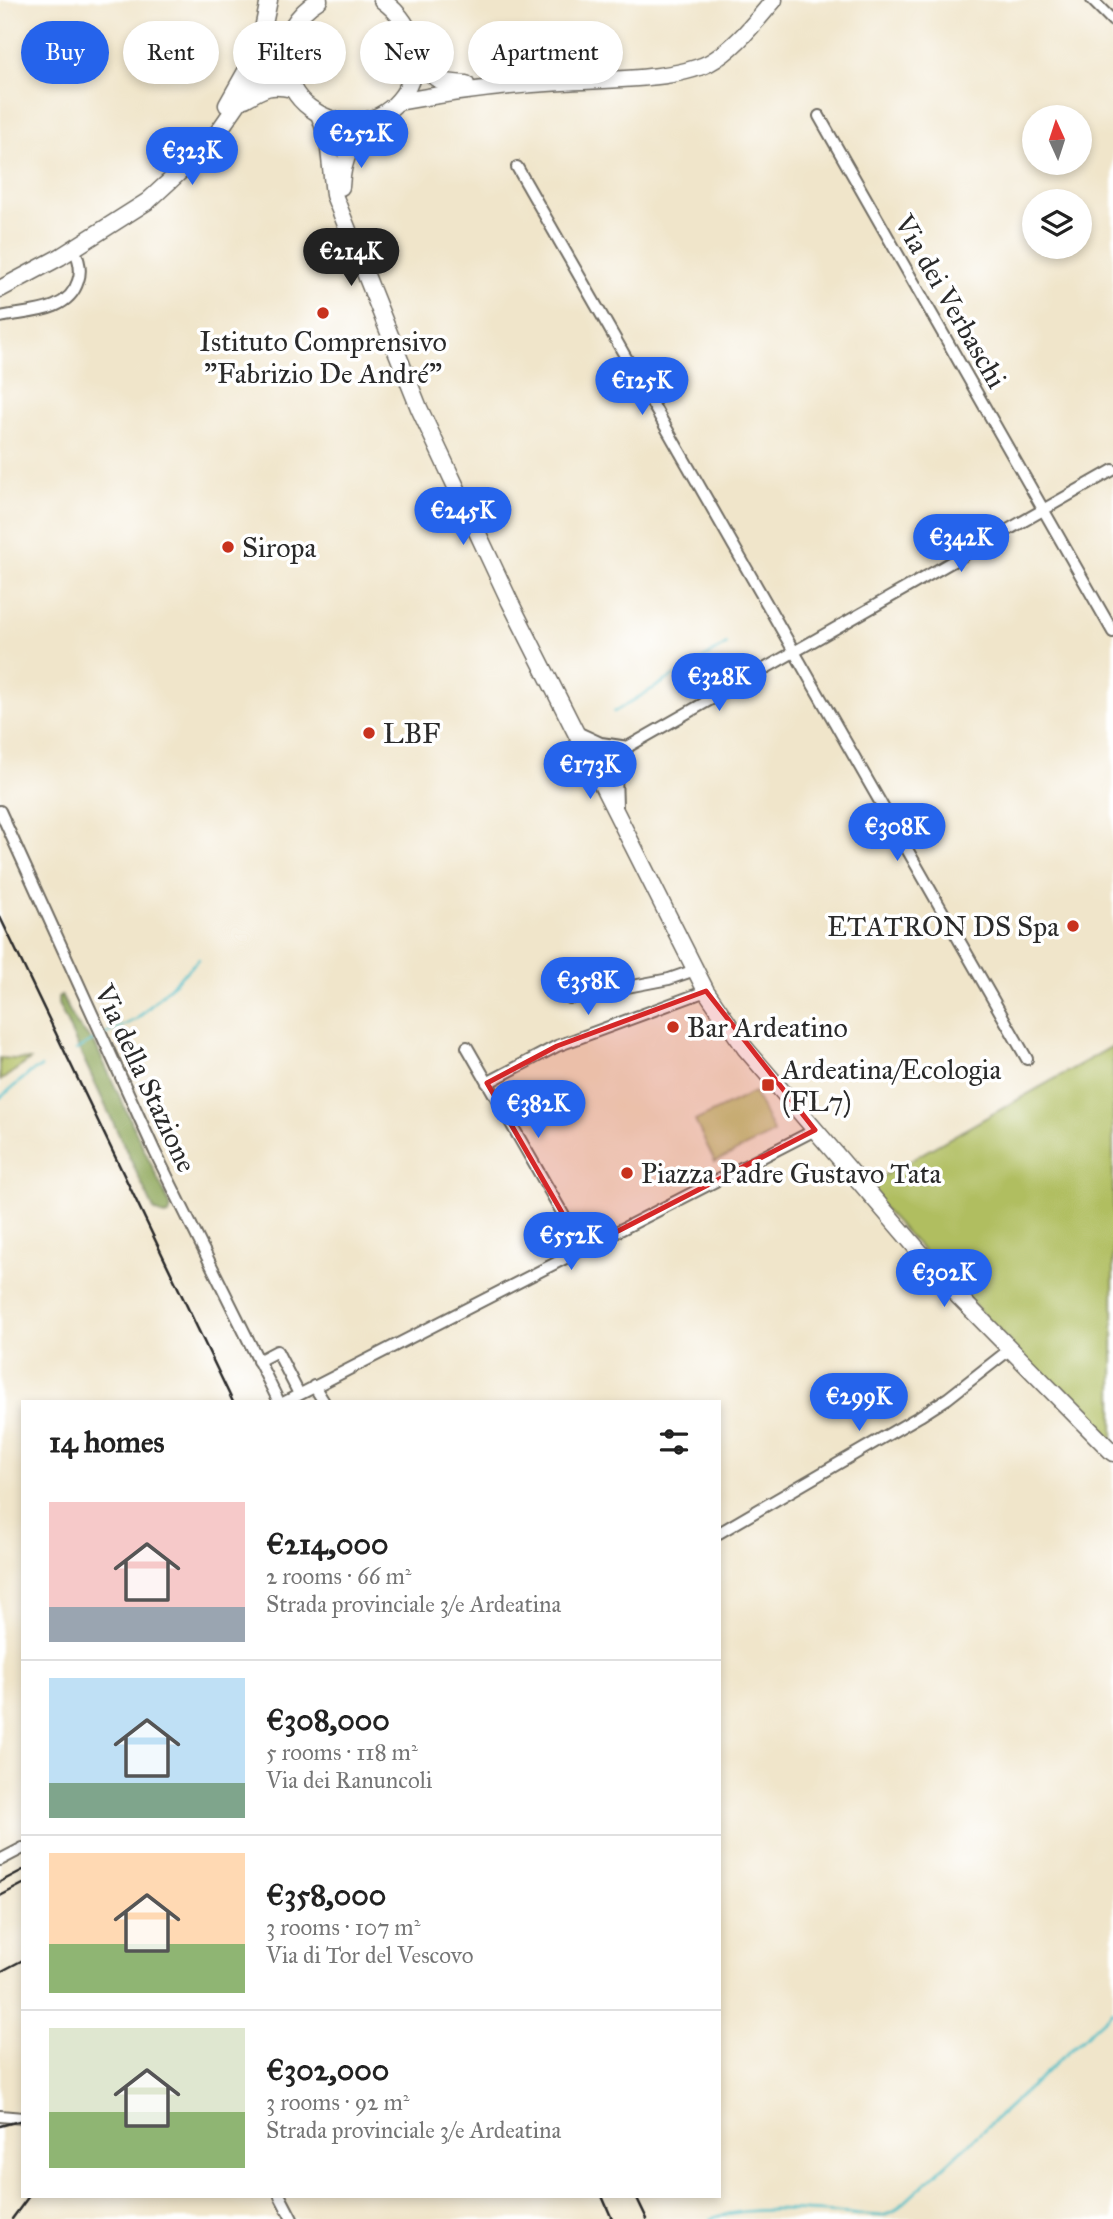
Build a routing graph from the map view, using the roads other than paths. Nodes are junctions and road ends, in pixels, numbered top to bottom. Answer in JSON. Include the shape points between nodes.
{"nodes":[{"id":1,"x":269,"y":0,"type":"edge"},
{"id":2,"x":294,"y":0,"type":"edge"},
{"id":3,"x":319,"y":0,"type":"edge"},
{"id":4,"x":382,"y":0,"type":"edge"},
{"id":5,"x":774,"y":0,"type":"edge"},
{"id":6,"x":1092,"y":0,"type":"edge"},
{"id":7,"x":296,"y":21,"type":"joint"},
{"id":8,"x":405,"y":21,"type":"edge"},
{"id":9,"x":1113,"y":21,"type":"edge"},
{"id":10,"x":454,"y":83,"type":"edge"},
{"id":11,"x":252,"y":84,"type":"edge"},
{"id":12,"x":291,"y":84,"type":"edge"},
{"id":13,"x":409,"y":84,"type":"edge"},
{"id":14,"x":497,"y":86,"type":"junction"},
{"id":15,"x":293,"y":89,"type":"junction"},
{"id":16,"x":240,"y":102,"type":"junction"},
{"id":17,"x":398,"y":102,"type":"junction"},
{"id":18,"x":319,"y":114,"type":"junction"},
{"id":19,"x":819,"y":116,"type":"dead end"},
{"id":20,"x":372,"y":119,"type":"junction"},
{"id":21,"x":209,"y":145,"type":"junction"},
{"id":22,"x":517,"y":167,"type":"dead end"},
{"id":23,"x":342,"y":218,"type":"junction"},
{"id":24,"x":74,"y":249,"type":"junction"},
{"id":25,"x":0,"y":289,"type":"edge"},
{"id":26,"x":0,"y":317,"type":"edge"},
{"id":27,"x":1113,"y":470,"type":"edge"},
{"id":28,"x":1044,"y":508,"type":"junction"},
{"id":29,"x":1113,"y":632,"type":"edge"},
{"id":30,"x":794,"y":652,"type":"junction"},
{"id":31,"x":575,"y":731,"type":"junction"},
{"id":32,"x":628,"y":747,"type":"junction"},
{"id":33,"x":594,"y":766,"type":"junction"},
{"id":34,"x":0,"y":811,"type":"edge"},
{"id":35,"x":619,"y":819,"type":"junction"},
{"id":36,"x":695,"y":970,"type":"junction"},
{"id":37,"x":706,"y":991,"type":"junction"},
{"id":38,"x":570,"y":998,"type":"dead end"},
{"id":39,"x":467,"y":1047,"type":"dead end"},
{"id":40,"x":1027,"y":1059,"type":"dead end"},
{"id":41,"x":487,"y":1083,"type":"junction"},
{"id":42,"x":815,"y":1130,"type":"junction"},
{"id":43,"x":583,"y":1249,"type":"junction"},
{"id":44,"x":1009,"y":1350,"type":"junction"},
{"id":45,"x":258,"y":1361,"type":"junction"},
{"id":46,"x":314,"y":1386,"type":"junction"},
{"id":47,"x":299,"y":1394,"type":"junction"},
{"id":48,"x":278,"y":1400,"type":"edge"},
{"id":49,"x":288,"y":1400,"type":"edge"},
{"id":50,"x":323,"y":1400,"type":"edge"},
{"id":51,"x":1111,"y":1446,"type":"edge"},
{"id":52,"x":721,"y":1532,"type":"edge"},
{"id":53,"x":21,"y":1849,"type":"edge"},
{"id":54,"x":0,"y":1860,"type":"edge"},
{"id":55,"x":0,"y":2116,"type":"edge"},
{"id":56,"x":21,"y":2118,"type":"edge"},
{"id":57,"x":281,"y":2198,"type":"edge"},
{"id":58,"x":292,"y":2219,"type":"edge"}],
"edges":[{"from":1,"to":21,"type":"main road","via":[[249,66]]},
{"from":2,"to":7,"type":"main road"},
{"from":3,"to":7,"type":"main road"},
{"from":4,"to":8,"type":"main road"},
{"from":5,"to":14,"type":"main road","via":[[726,51],[698,68],[664,75]]},
{"from":6,"to":9,"type":"street"},
{"from":10,"to":14,"type":"main road"},
{"from":11,"to":16,"type":"main road"},
{"from":12,"to":15,"type":"main road"},
{"from":13,"to":17,"type":"main road"},
{"from":14,"to":17,"type":"main road"},
{"from":15,"to":16,"type":"main road","via":[[266,86]]},
{"from":15,"to":18,"type":"main road"},
{"from":16,"to":21,"type":"main road"},
{"from":17,"to":20,"type":"main road"},
{"from":18,"to":20,"type":"main road","via":[[345,122]]},
{"from":18,"to":23,"type":"main road"},
{"from":19,"to":28,"type":"street","name":"Via dei Verbaschi"},
{"from":20,"to":23,"type":"main road","via":[[346,156]]},
{"from":21,"to":24,"type":"main road","via":[[148,201]]},
{"from":22,"to":30,"type":"street"},
{"from":23,"to":31,"type":"main road","via":[[449,477]]},
{"from":24,"to":25,"type":"main road"},
{"from":24,"to":26,"type":"street","via":[[80,274],[68,298],[41,310]]},
{"from":27,"to":28,"type":"street"},
{"from":28,"to":29,"type":"street","name":"Via dei Verbaschi"},
{"from":28,"to":30,"type":"street"},
{"from":30,"to":32,"type":"street"},
{"from":30,"to":40,"type":"street"},
{"from":31,"to":32,"type":"street","via":[[601,743]]},
{"from":31,"to":33,"type":"main road"},
{"from":32,"to":33,"type":"street"},
{"from":32,"to":35,"type":"street","via":[[615,774]]},
{"from":33,"to":35,"type":"main road"},
{"from":34,"to":45,"type":"street","name":"Via della Stazione","via":[[159,1161]]},
{"from":35,"to":36,"type":"main road"},
{"from":36,"to":37,"type":"main road"},
{"from":36,"to":38,"type":"street"},
{"from":37,"to":41,"type":"street","via":[[565,1043]]},
{"from":37,"to":42,"type":"main road","via":[[745,1048]]},
{"from":39,"to":41,"type":"street"},
{"from":41,"to":43,"type":"street"},
{"from":42,"to":43,"type":"street"},
{"from":42,"to":44,"type":"main road"},
{"from":43,"to":46,"type":"street"},
{"from":44,"to":51,"type":"main road"},
{"from":44,"to":52,"type":"street","via":[[920,1416]]},
{"from":45,"to":47,"type":"street","via":[[277,1351]]},
{"from":45,"to":48,"type":"street","name":"Via della Stazione"},
{"from":46,"to":47,"type":"street"},
{"from":46,"to":50,"type":"street"},
{"from":47,"to":49,"type":"street"},
{"from":53,"to":54,"type":"street"},
{"from":55,"to":56,"type":"street"},
{"from":57,"to":58,"type":"street"}]}
